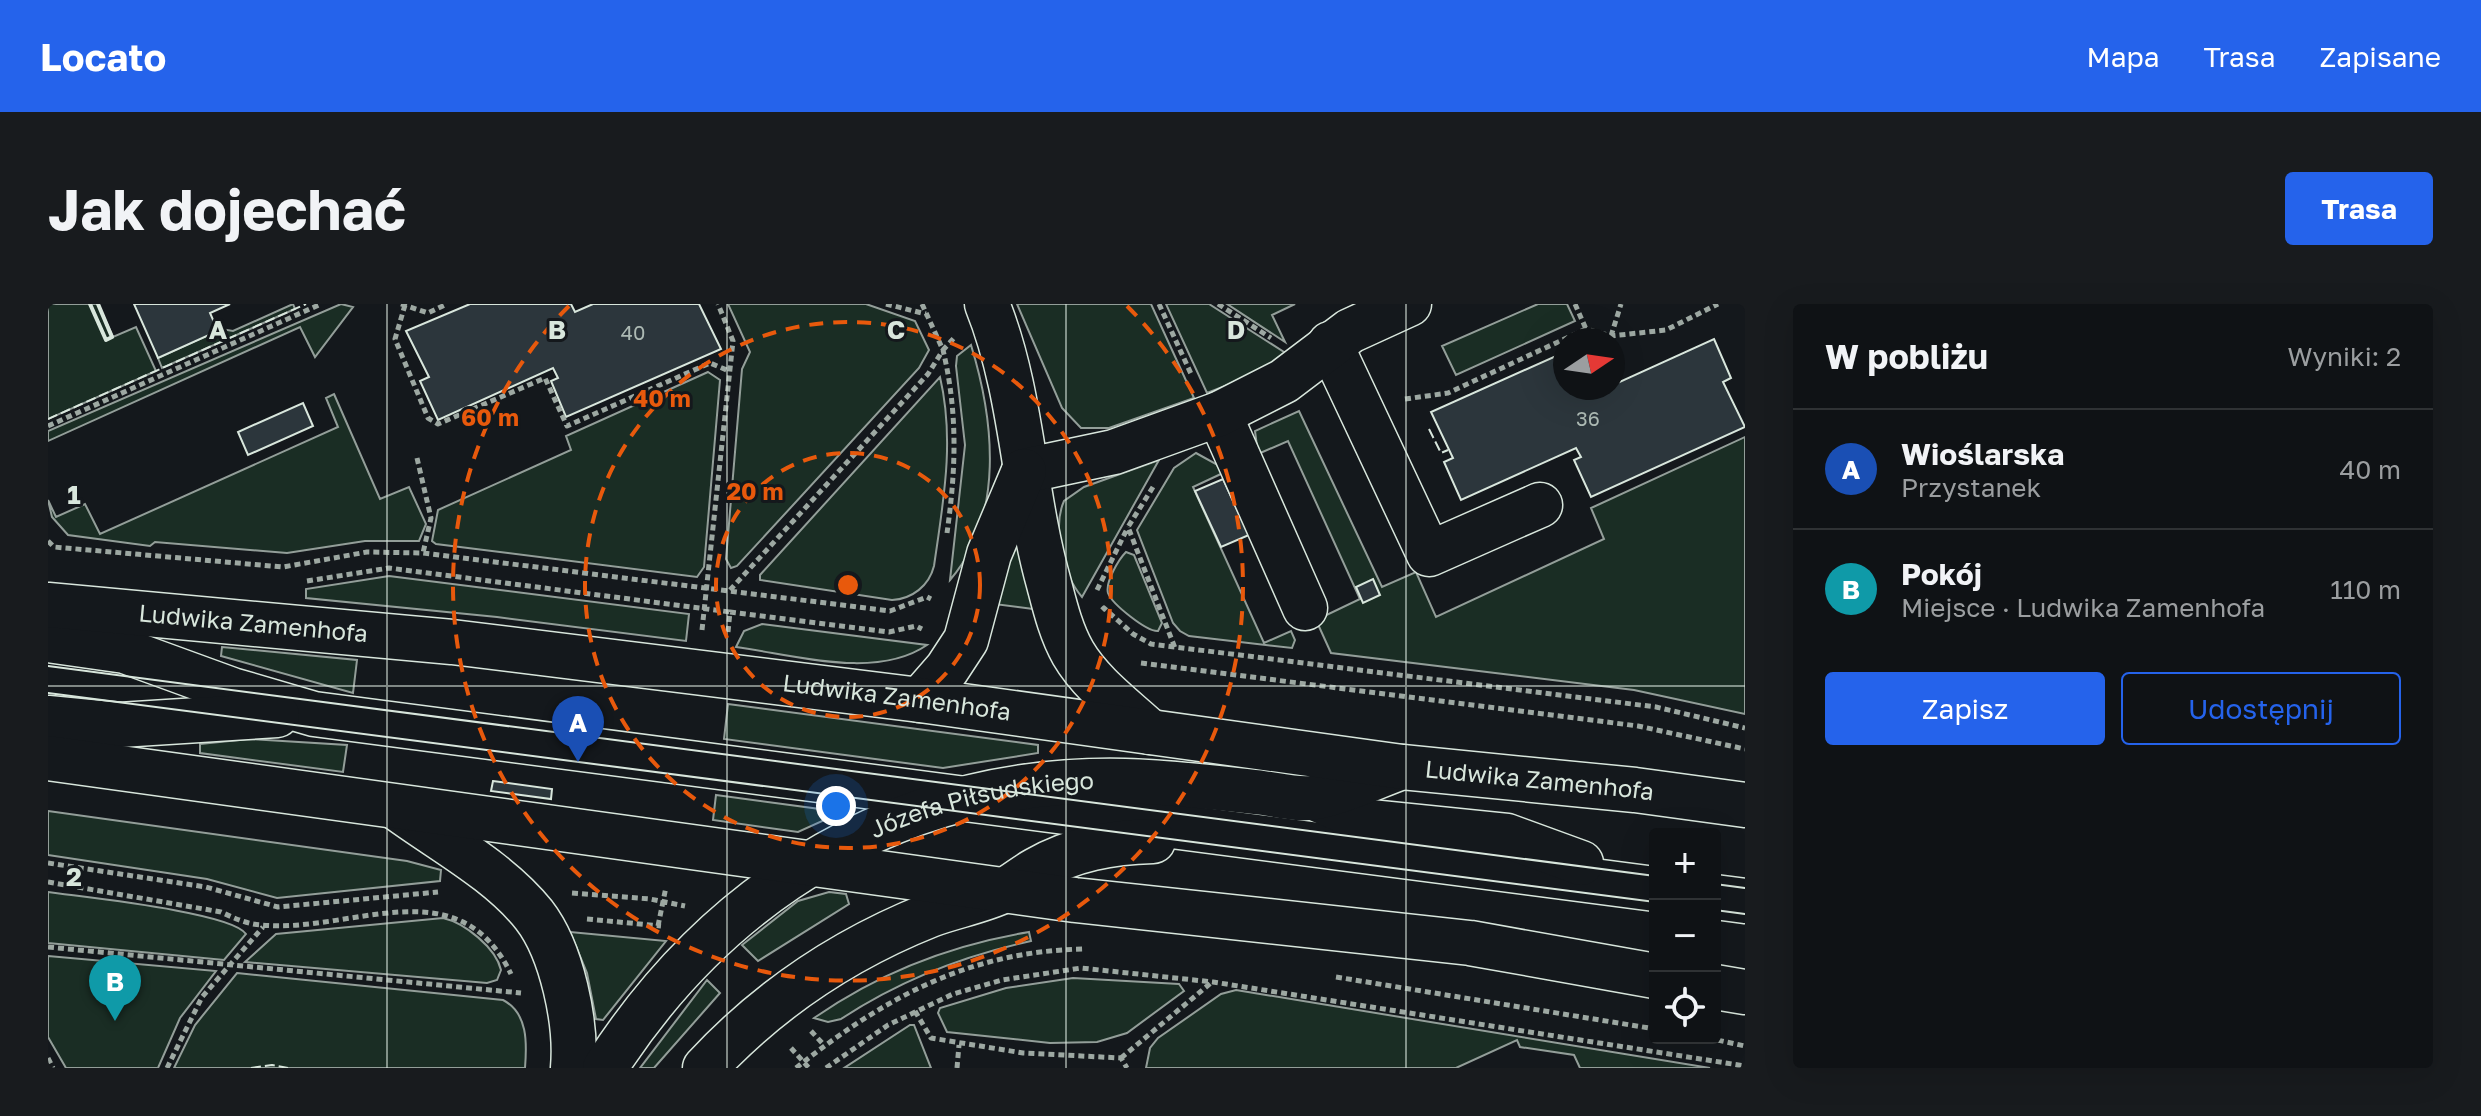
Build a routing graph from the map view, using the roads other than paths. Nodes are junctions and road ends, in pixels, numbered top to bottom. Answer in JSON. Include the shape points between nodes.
{"nodes":[{"id":1,"x":987,"y":304,"type":"edge"},
{"id":2,"x":1409,"y":304,"type":"edge"},
{"id":3,"x":1320,"y":353,"type":"junction"},
{"id":4,"x":1215,"y":415,"type":"junction"},
{"id":5,"x":1024,"y":471,"type":"junction"},
{"id":6,"x":1540,"y":505,"type":"dead end"},
{"id":7,"x":48,"y":605,"type":"edge"},
{"id":8,"x":1305,"y":608,"type":"dead end"},
{"id":9,"x":48,"y":640,"type":"edge"},
{"id":10,"x":920,"y":700,"type":"junction"},
{"id":11,"x":314,"y":714,"type":"junction"},
{"id":12,"x":48,"y":718,"type":"edge"},
{"id":13,"x":1150,"y":732,"type":"junction"},
{"id":14,"x":48,"y":758,"type":"edge"},
{"id":15,"x":1402,"y":767,"type":"junction"},
{"id":16,"x":1314,"y":798,"type":"junction"},
{"id":17,"x":970,"y":800,"type":"junction"},
{"id":18,"x":1745,"y":805,"type":"edge"},
{"id":19,"x":397,"y":808,"type":"junction"},
{"id":20,"x":1242,"y":835,"type":"junction"},
{"id":21,"x":808,"y":863,"type":"junction"},
{"id":22,"x":1649,"y":887,"type":"edge"},
{"id":23,"x":1649,"y":888,"type":"edge"},
{"id":24,"x":1004,"y":890,"type":"junction"},
{"id":25,"x":1721,"y":898,"type":"edge"},
{"id":26,"x":1745,"y":901,"type":"edge"},
{"id":27,"x":1649,"y":975,"type":"edge"},
{"id":28,"x":1721,"y":988,"type":"edge"},
{"id":29,"x":1745,"y":992,"type":"edge"},
{"id":30,"x":573,"y":1068,"type":"edge"},
{"id":31,"x":605,"y":1068,"type":"edge"},
{"id":32,"x":705,"y":1068,"type":"edge"}],
"edges":[{"from":1,"to":5,"type":"main road","via":[[1014,392]]},
{"from":2,"to":3,"type":"main road"},
{"from":3,"to":4,"type":"main road","via":[[1284,381]]},
{"from":3,"to":6,"type":"main road","via":[[1429,554]]},
{"from":4,"to":5,"type":"main road","via":[[1114,452]]},
{"from":4,"to":8,"type":"main road"},
{"from":5,"to":10,"type":"main road","via":[[989,554],[966,640]]},
{"from":5,"to":13,"type":"main road","via":[[1045,571],[1073,655]]},
{"from":7,"to":10,"type":"main road","name":"Ludwika Zamenhofa","via":[[452,642]]},
{"from":9,"to":11,"type":"main road","via":[[125,651]]},
{"from":10,"to":13,"type":"main road","name":"Ludwika Zamenhofa"},
{"from":11,"to":12,"type":"main road","via":[[109,725]]},
{"from":11,"to":17,"type":"main road"},
{"from":13,"to":15,"type":"main road","name":"Ludwika Zamenhofa"},
{"from":14,"to":19,"type":"main road"},
{"from":15,"to":16,"type":"main road","name":"Józefa Piłsudskiego"},
{"from":15,"to":18,"type":"main road","name":"Ludwika Zamenhofa"},
{"from":16,"to":17,"type":"main road","name":"Józefa Piłsudskiego","via":[[1083,781]]},
{"from":16,"to":22,"type":"main road","via":[[1370,822],[1507,836]]},
{"from":17,"to":20,"type":"main road"},
{"from":17,"to":21,"type":"main road","name":"Józefa Piłsudskiego","via":[[914,814]]},
{"from":19,"to":21,"type":"main road"},
{"from":19,"to":30,"type":"main road","via":[[511,891],[535,917],[562,975],[575,1050]]},
{"from":20,"to":23,"type":"main road"},
{"from":20,"to":24,"type":"main road","via":[[1087,848]]},
{"from":21,"to":24,"type":"main road"},
{"from":21,"to":31,"type":"main road","name":"Józefa Piłsudskiego","via":[[742,909],[698,949],[661,989]]},
{"from":24,"to":27,"type":"main road","via":[[1470,943]]},
{"from":24,"to":32,"type":"main road","via":[[848,952],[791,988]]},
{"from":25,"to":26,"type":"main road"},
{"from":28,"to":29,"type":"main road"}]}
